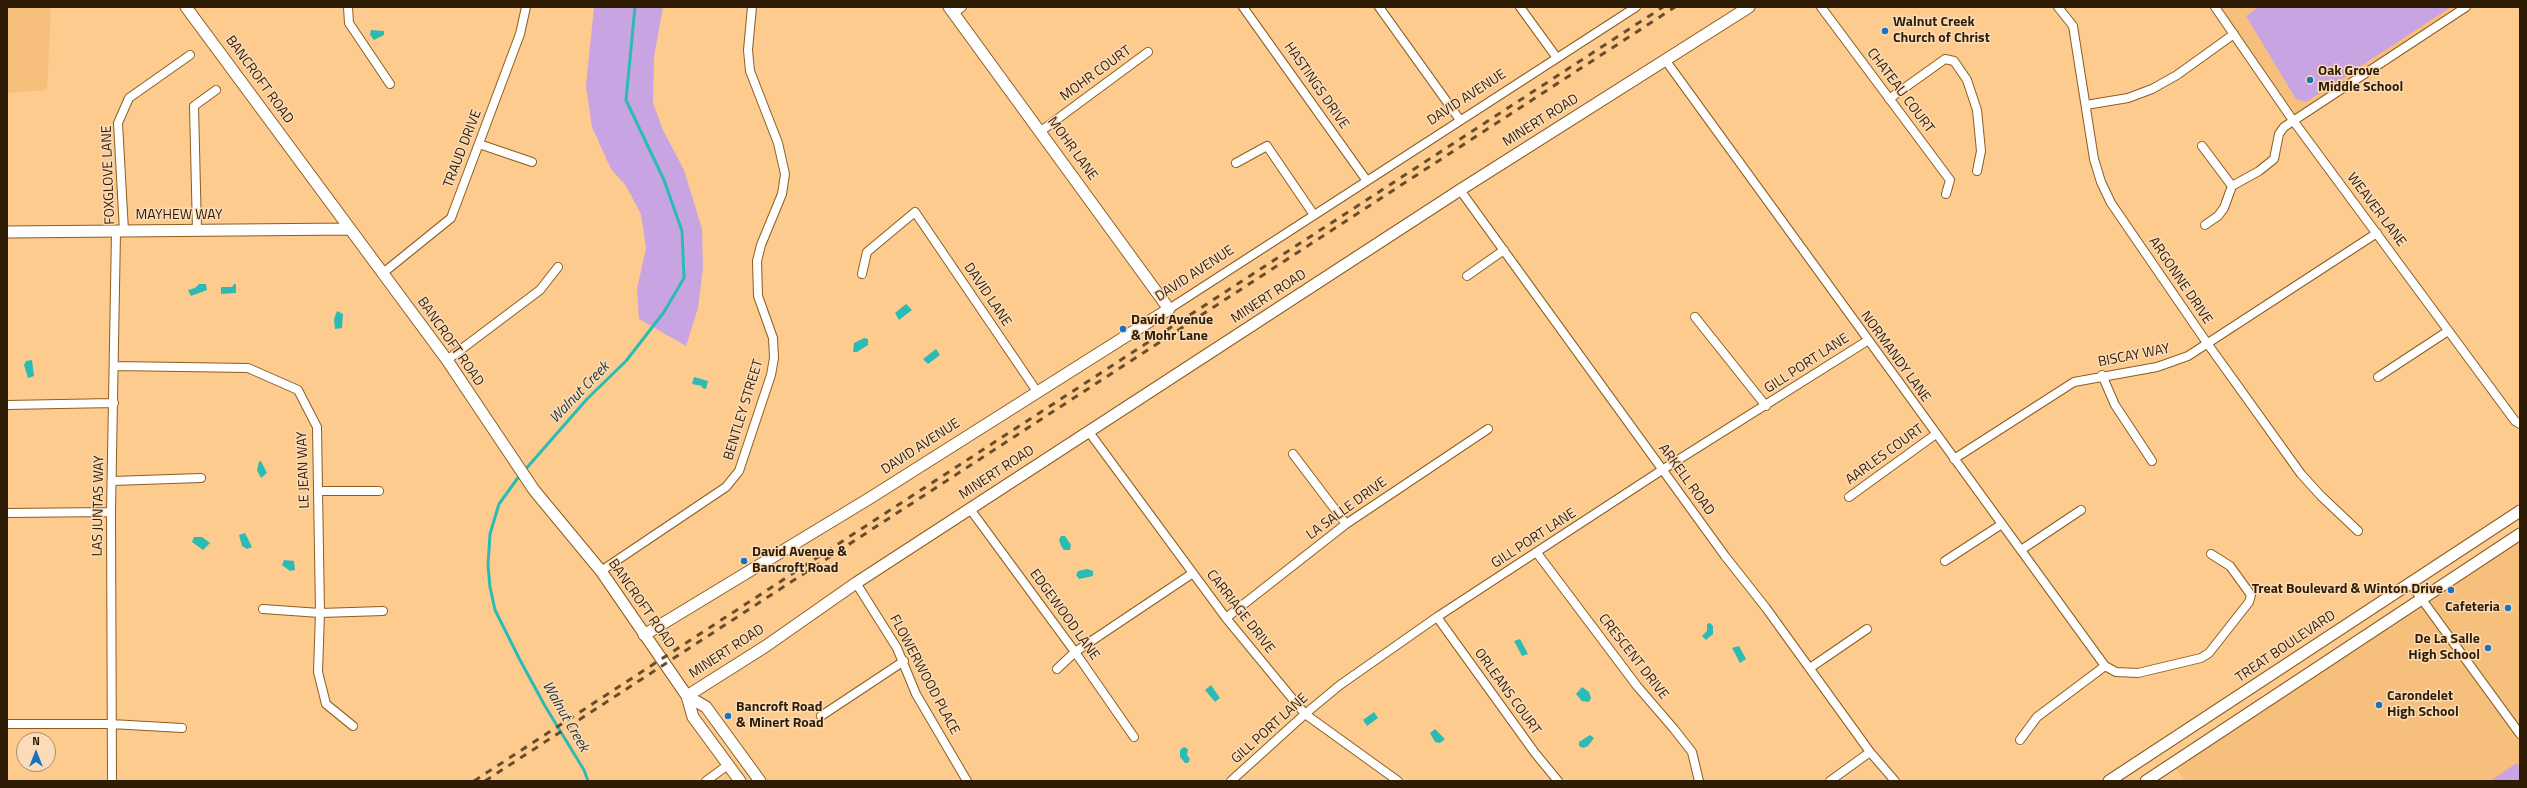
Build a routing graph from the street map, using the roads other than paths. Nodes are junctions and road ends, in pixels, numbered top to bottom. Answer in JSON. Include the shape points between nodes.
{"nodes":[{"id":1,"x":186,"y":7,"type":"edge"},
{"id":2,"x":348,"y":7,"type":"edge"},
{"id":3,"x":526,"y":7,"type":"edge"},
{"id":4,"x":752,"y":7,"type":"edge"},
{"id":5,"x":1243,"y":7,"type":"edge"},
{"id":6,"x":1379,"y":7,"type":"edge"},
{"id":7,"x":1520,"y":7,"type":"edge"},
{"id":8,"x":1636,"y":7,"type":"edge"},
{"id":9,"x":1749,"y":7,"type":"edge"},
{"id":10,"x":1821,"y":7,"type":"edge"},
{"id":11,"x":2058,"y":7,"type":"edge"},
{"id":12,"x":2214,"y":7,"type":"edge"},
{"id":13,"x":2466,"y":7,"type":"edge"},
{"id":14,"x":955,"y":9,"type":"edge"},
{"id":15,"x":2234,"y":34,"type":"junction"},
{"id":16,"x":1148,"y":52,"type":"dead end"},
{"id":17,"x":190,"y":55,"type":"dead end"},
{"id":18,"x":1557,"y":58,"type":"junction"},
{"id":19,"x":1666,"y":61,"type":"junction"},
{"id":20,"x":390,"y":84,"type":"dead end"},
{"id":21,"x":216,"y":90,"type":"dead end"},
{"id":22,"x":1889,"y":99,"type":"junction"},
{"id":23,"x":2086,"y":105,"type":"junction"},
{"id":24,"x":2292,"y":119,"type":"junction"},
{"id":25,"x":1460,"y":120,"type":"junction"},
{"id":26,"x":1040,"y":131,"type":"junction"},
{"id":27,"x":479,"y":144,"type":"junction"},
{"id":28,"x":2202,"y":146,"type":"dead end"},
{"id":29,"x":532,"y":162,"type":"dead end"},
{"id":30,"x":1236,"y":163,"type":"dead end"},
{"id":31,"x":1977,"y":171,"type":"dead end"},
{"id":32,"x":1367,"y":181,"type":"junction"},
{"id":33,"x":2232,"y":186,"type":"junction"},
{"id":34,"x":1460,"y":190,"type":"junction"},
{"id":35,"x":1946,"y":194,"type":"dead end"},
{"id":36,"x":1314,"y":215,"type":"junction"},
{"id":37,"x":2205,"y":225,"type":"dead end"},
{"id":38,"x":350,"y":229,"type":"junction"},
{"id":39,"x":120,"y":231,"type":"junction"},
{"id":40,"x":197,"y":231,"type":"junction"},
{"id":41,"x":7,"y":232,"type":"edge"},
{"id":42,"x":2377,"y":233,"type":"junction"},
{"id":43,"x":1504,"y":250,"type":"junction"},
{"id":44,"x":558,"y":267,"type":"dead end"},
{"id":45,"x":383,"y":273,"type":"junction"},
{"id":46,"x":862,"y":274,"type":"dead end"},
{"id":47,"x":1467,"y":276,"type":"dead end"},
{"id":48,"x":1169,"y":309,"type":"junction"},
{"id":49,"x":1695,"y":317,"type":"dead end"},
{"id":50,"x":2448,"y":331,"type":"junction"},
{"id":51,"x":1867,"y":341,"type":"junction"},
{"id":52,"x":2207,"y":343,"type":"junction"},
{"id":53,"x":447,"y":360,"type":"junction"},
{"id":54,"x":115,"y":366,"type":"junction"},
{"id":55,"x":2102,"y":375,"type":"junction"},
{"id":56,"x":2378,"y":377,"type":"dead end"},
{"id":57,"x":1038,"y":393,"type":"junction"},
{"id":58,"x":114,"y":403,"type":"junction"},
{"id":59,"x":7,"y":405,"type":"edge"},
{"id":60,"x":1766,"y":406,"type":"junction"},
{"id":61,"x":2520,"y":424,"type":"edge"},
{"id":62,"x":1488,"y":428,"type":"dead end"},
{"id":63,"x":1088,"y":432,"type":"junction"},
{"id":64,"x":1936,"y":434,"type":"junction"},
{"id":65,"x":1293,"y":454,"type":"dead end"},
{"id":66,"x":1954,"y":459,"type":"junction"},
{"id":67,"x":2152,"y":460,"type":"dead end"},
{"id":68,"x":1662,"y":470,"type":"junction"},
{"id":69,"x":201,"y":478,"type":"dead end"},
{"id":70,"x":112,"y":481,"type":"junction"},
{"id":71,"x":319,"y":491,"type":"junction"},
{"id":72,"x":379,"y":491,"type":"dead end"},
{"id":73,"x":1849,"y":497,"type":"dead end"},
{"id":74,"x":970,"y":509,"type":"junction"},
{"id":75,"x":2081,"y":510,"type":"dead end"},
{"id":76,"x":2520,"y":511,"type":"edge"},
{"id":77,"x":111,"y":512,"type":"junction"},
{"id":78,"x":7,"y":513,"type":"edge"},
{"id":79,"x":1346,"y":524,"type":"junction"},
{"id":80,"x":2002,"y":524,"type":"junction"},
{"id":81,"x":2358,"y":532,"type":"dead end"},
{"id":82,"x":2520,"y":534,"type":"edge"},
{"id":83,"x":2021,"y":550,"type":"junction"},
{"id":84,"x":1537,"y":553,"type":"junction"},
{"id":85,"x":2211,"y":554,"type":"dead end"},
{"id":86,"x":1945,"y":561,"type":"dead end"},
{"id":87,"x":601,"y":571,"type":"junction"},
{"id":88,"x":1193,"y":573,"type":"junction"},
{"id":89,"x":856,"y":582,"type":"junction"},
{"id":90,"x":2410,"y":583,"type":"junction"},
{"id":91,"x":2421,"y":598,"type":"junction"},
{"id":92,"x":263,"y":609,"type":"dead end"},
{"id":93,"x":383,"y":611,"type":"dead end"},
{"id":94,"x":320,"y":613,"type":"junction"},
{"id":95,"x":1437,"y":617,"type":"junction"},
{"id":96,"x":1226,"y":618,"type":"junction"},
{"id":97,"x":1867,"y":629,"type":"dead end"},
{"id":98,"x":644,"y":635,"type":"junction"},
{"id":99,"x":1075,"y":652,"type":"junction"},
{"id":100,"x":904,"y":661,"type":"junction"},
{"id":101,"x":2105,"y":666,"type":"junction"},
{"id":102,"x":1810,"y":668,"type":"junction"},
{"id":103,"x":1057,"y":669,"type":"dead end"},
{"id":104,"x":687,"y":696,"type":"junction"},
{"id":105,"x":1305,"y":714,"type":"junction"},
{"id":106,"x":821,"y":716,"type":"dead end"},
{"id":107,"x":7,"y":724,"type":"edge"},
{"id":108,"x":111,"y":724,"type":"junction"},
{"id":109,"x":353,"y":726,"type":"dead end"},
{"id":110,"x":182,"y":728,"type":"dead end"},
{"id":111,"x":2520,"y":734,"type":"edge"},
{"id":112,"x":1134,"y":737,"type":"dead end"},
{"id":113,"x":2020,"y":740,"type":"dead end"},
{"id":114,"x":1870,"y":752,"type":"junction"},
{"id":115,"x":728,"y":765,"type":"junction"},
{"id":116,"x":112,"y":781,"type":"edge"},
{"id":117,"x":706,"y":781,"type":"edge"},
{"id":118,"x":740,"y":781,"type":"edge"},
{"id":119,"x":760,"y":781,"type":"edge"},
{"id":120,"x":967,"y":781,"type":"edge"},
{"id":121,"x":1231,"y":781,"type":"edge"},
{"id":122,"x":1398,"y":781,"type":"edge"},
{"id":123,"x":1558,"y":781,"type":"edge"},
{"id":124,"x":1699,"y":781,"type":"edge"},
{"id":125,"x":1830,"y":781,"type":"edge"},
{"id":126,"x":1895,"y":781,"type":"edge"},
{"id":127,"x":2109,"y":781,"type":"edge"},
{"id":128,"x":2146,"y":781,"type":"edge"}],
"edges":[{"from":1,"to":38,"type":"street","name":"BANCROFT ROAD"},
{"from":2,"to":20,"type":"street","via":[[349,24]]},
{"from":3,"to":27,"type":"street","name":"TRAUD DRIVE","via":[[520,34]]},
{"from":4,"to":87,"type":"street","name":"BENTLEY STREET","via":[[748,50],[750,71],[780,150],[785,174],[782,194],[761,244],[757,261],[758,296],[773,338],[774,358],[771,375],[739,471],[726,487]]},
{"from":5,"to":32,"type":"street","name":"HASTINGS DRIVE"},
{"from":6,"to":25,"type":"street"},
{"from":7,"to":18,"type":"street"},
{"from":8,"to":18,"type":"street","name":"DAVID AVENUE"},
{"from":9,"to":19,"type":"street","name":"MINERT ROAD"},
{"from":10,"to":22,"type":"street","name":"CHATEAU COURT"},
{"from":11,"to":23,"type":"street","name":"ARGONNE DRIVE","via":[[2073,26]]},
{"from":12,"to":15,"type":"street","name":"WEAVER LANE"},
{"from":13,"to":24,"type":"street"},
{"from":14,"to":26,"type":"street","name":"MOHR LANE"},
{"from":15,"to":23,"type":"street","via":[[2177,75],[2152,89],[2128,98]]},
{"from":15,"to":24,"type":"street","name":"WEAVER LANE"},
{"from":16,"to":26,"type":"street","name":"MOHR COURT"},
{"from":17,"to":39,"type":"street","name":"FOXGLOVE LANE","via":[[130,98],[118,123]]},
{"from":18,"to":25,"type":"street","name":"DAVID AVENUE"},
{"from":19,"to":34,"type":"street","name":"MINERT ROAD"},
{"from":19,"to":51,"type":"street","name":"NORMANDY LANE"},
{"from":21,"to":40,"type":"street","via":[[194,106]]},
{"from":22,"to":31,"type":"street","via":[[1945,59],[1954,61],[1967,80],[1977,110],[1981,151]]},
{"from":22,"to":35,"type":"street","name":"CHATEAU COURT","via":[[1950,180]]},
{"from":23,"to":52,"type":"street","name":"ARGONNE DRIVE","via":[[2094,159],[2111,203]]},
{"from":24,"to":33,"type":"street","via":[[2279,134],[2274,158],[2259,172]]},
{"from":24,"to":42,"type":"street","name":"WEAVER LANE"},
{"from":25,"to":32,"type":"street","name":"DAVID AVENUE"},
{"from":26,"to":48,"type":"street","name":"MOHR LANE"},
{"from":27,"to":29,"type":"street"},
{"from":27,"to":45,"type":"street","name":"TRAUD DRIVE","via":[[451,218]]},
{"from":28,"to":33,"type":"street"},
{"from":30,"to":36,"type":"street","via":[[1267,146]]},
{"from":32,"to":36,"type":"street","name":"DAVID AVENUE"},
{"from":33,"to":37,"type":"street","via":[[2224,208]]},
{"from":34,"to":43,"type":"street","name":"ARKELL ROAD"},
{"from":34,"to":63,"type":"street","name":"MINERT ROAD"},
{"from":36,"to":48,"type":"street","name":"DAVID AVENUE"},
{"from":38,"to":40,"type":"street","name":"MAYHEW WAY"},
{"from":38,"to":45,"type":"street","name":"BANCROFT ROAD"},
{"from":39,"to":40,"type":"street","name":"MAYHEW WAY"},
{"from":39,"to":41,"type":"street","name":"MAYHEW WAY"},
{"from":39,"to":54,"type":"street","name":"LAS JUNTAS WAY"},
{"from":42,"to":50,"type":"street","name":"WEAVER LANE"},
{"from":42,"to":52,"type":"street","name":"BISCAY WAY"},
{"from":43,"to":47,"type":"street"},
{"from":43,"to":68,"type":"street","name":"ARKELL ROAD"},
{"from":44,"to":53,"type":"street","via":[[540,290]]},
{"from":45,"to":53,"type":"street","name":"BANCROFT ROAD"},
{"from":46,"to":57,"type":"street","name":"DAVID LANE","via":[[867,252],[915,212]]},
{"from":48,"to":57,"type":"street","name":"DAVID AVENUE"},
{"from":49,"to":60,"type":"street"},
{"from":50,"to":56,"type":"street"},
{"from":50,"to":61,"type":"street","name":"WEAVER LANE","via":[[2515,421]]},
{"from":51,"to":60,"type":"street","name":"GILL PORT LANE"},
{"from":51,"to":64,"type":"street","name":"NORMANDY LANE"},
{"from":52,"to":55,"type":"street","name":"BISCAY WAY","via":[[2175,362]]},
{"from":52,"to":81,"type":"street","name":"ARGONNE DRIVE","via":[[2301,474]]},
{"from":53,"to":87,"type":"street","name":"BANCROFT ROAD","via":[[534,490]]},
{"from":54,"to":58,"type":"street","name":"LAS JUNTAS WAY"},
{"from":54,"to":71,"type":"street","name":"LE JEAN WAY","via":[[248,368],[298,390],[317,427]]},
{"from":55,"to":66,"type":"street","name":"BISCAY WAY","via":[[2074,382],[2057,391]]},
{"from":55,"to":67,"type":"street","via":[[2115,405]]},
{"from":57,"to":98,"type":"street","name":"DAVID AVENUE"},
{"from":58,"to":59,"type":"street"},
{"from":58,"to":70,"type":"street","name":"LAS JUNTAS WAY"},
{"from":60,"to":68,"type":"street","name":"GILL PORT LANE"},
{"from":62,"to":79,"type":"street","name":"LA SALLE DRIVE"},
{"from":63,"to":74,"type":"street","name":"MINERT ROAD"},
{"from":63,"to":88,"type":"street","name":"CARRIAGE DRIVE"},
{"from":64,"to":66,"type":"street","name":"NORMANDY LANE"},
{"from":64,"to":73,"type":"street","name":"AARLES COURT"},
{"from":65,"to":79,"type":"street"},
{"from":66,"to":80,"type":"street","name":"NORMANDY LANE"},
{"from":68,"to":84,"type":"street","name":"GILL PORT LANE"},
{"from":68,"to":102,"type":"street","name":"ARKELL ROAD"},
{"from":69,"to":70,"type":"street"},
{"from":70,"to":77,"type":"street","name":"LAS JUNTAS WAY"},
{"from":71,"to":72,"type":"street"},
{"from":71,"to":94,"type":"street","name":"LE JEAN WAY"},
{"from":74,"to":89,"type":"street","name":"MINERT ROAD"},
{"from":74,"to":99,"type":"street","name":"EDGEWOOD LANE"},
{"from":75,"to":83,"type":"street"},
{"from":76,"to":90,"type":"street","name":"TREAT BOULEVARD"},
{"from":77,"to":78,"type":"street"},
{"from":77,"to":108,"type":"street","name":"LAS JUNTAS WAY"},
{"from":79,"to":96,"type":"street","name":"LA SALLE DRIVE"},
{"from":80,"to":83,"type":"street","name":"NORMANDY LANE"},
{"from":80,"to":86,"type":"street"},
{"from":82,"to":91,"type":"street"},
{"from":83,"to":101,"type":"street","name":"NORMANDY LANE"},
{"from":84,"to":95,"type":"street","name":"GILL PORT LANE"},
{"from":84,"to":124,"type":"street","name":"CRESCENT DRIVE","via":[[1636,686],[1692,752]]},
{"from":85,"to":101,"type":"street","via":[[2230,566],[2251,595],[2249,602],[2215,646],[2201,658],[2128,674],[2116,672]]},
{"from":87,"to":98,"type":"street","name":"BANCROFT ROAD"},
{"from":88,"to":96,"type":"street","name":"CARRIAGE DRIVE"},
{"from":88,"to":99,"type":"street"},
{"from":89,"to":100,"type":"street","name":"FLOWERWOOD PLACE"},
{"from":89,"to":104,"type":"street","name":"MINERT ROAD","via":[[766,646]]},
{"from":90,"to":91,"type":"street"},
{"from":90,"to":127,"type":"street","name":"TREAT BOULEVARD"},
{"from":91,"to":111,"type":"street"},
{"from":91,"to":128,"type":"street"},
{"from":92,"to":94,"type":"street"},
{"from":93,"to":94,"type":"street"},
{"from":94,"to":109,"type":"street","name":"LE JEAN WAY","via":[[318,672],[326,704]]},
{"from":95,"to":105,"type":"street","name":"GILL PORT LANE"},
{"from":95,"to":123,"type":"street","name":"ORLEANS COURT","via":[[1535,754]]},
{"from":96,"to":105,"type":"street","name":"CARRIAGE DRIVE"},
{"from":97,"to":102,"type":"street"},
{"from":98,"to":104,"type":"street","name":"BANCROFT ROAD"},
{"from":99,"to":103,"type":"street"},
{"from":99,"to":112,"type":"street","name":"EDGEWOOD LANE"},
{"from":100,"to":106,"type":"street"},
{"from":100,"to":120,"type":"street","name":"FLOWERWOOD PLACE","via":[[916,694]]},
{"from":101,"to":113,"type":"street","via":[[2037,718]]},
{"from":102,"to":114,"type":"street","name":"ARKELL ROAD"},
{"from":104,"to":115,"type":"street","name":"BANCROFT ROAD","via":[[693,718]]},
{"from":104,"to":119,"type":"street","name":"BANCROFT ROAD","via":[[706,707]]},
{"from":105,"to":121,"type":"street","name":"GILL PORT LANE"},
{"from":105,"to":122,"type":"street","name":"CARRIAGE DRIVE"},
{"from":107,"to":108,"type":"street"},
{"from":108,"to":110,"type":"street"},
{"from":108,"to":116,"type":"street","name":"LAS JUNTAS WAY"},
{"from":114,"to":125,"type":"street"},
{"from":114,"to":126,"type":"street","name":"ARKELL ROAD"},
{"from":115,"to":117,"type":"street"},
{"from":115,"to":118,"type":"street","name":"BANCROFT ROAD"}]}
